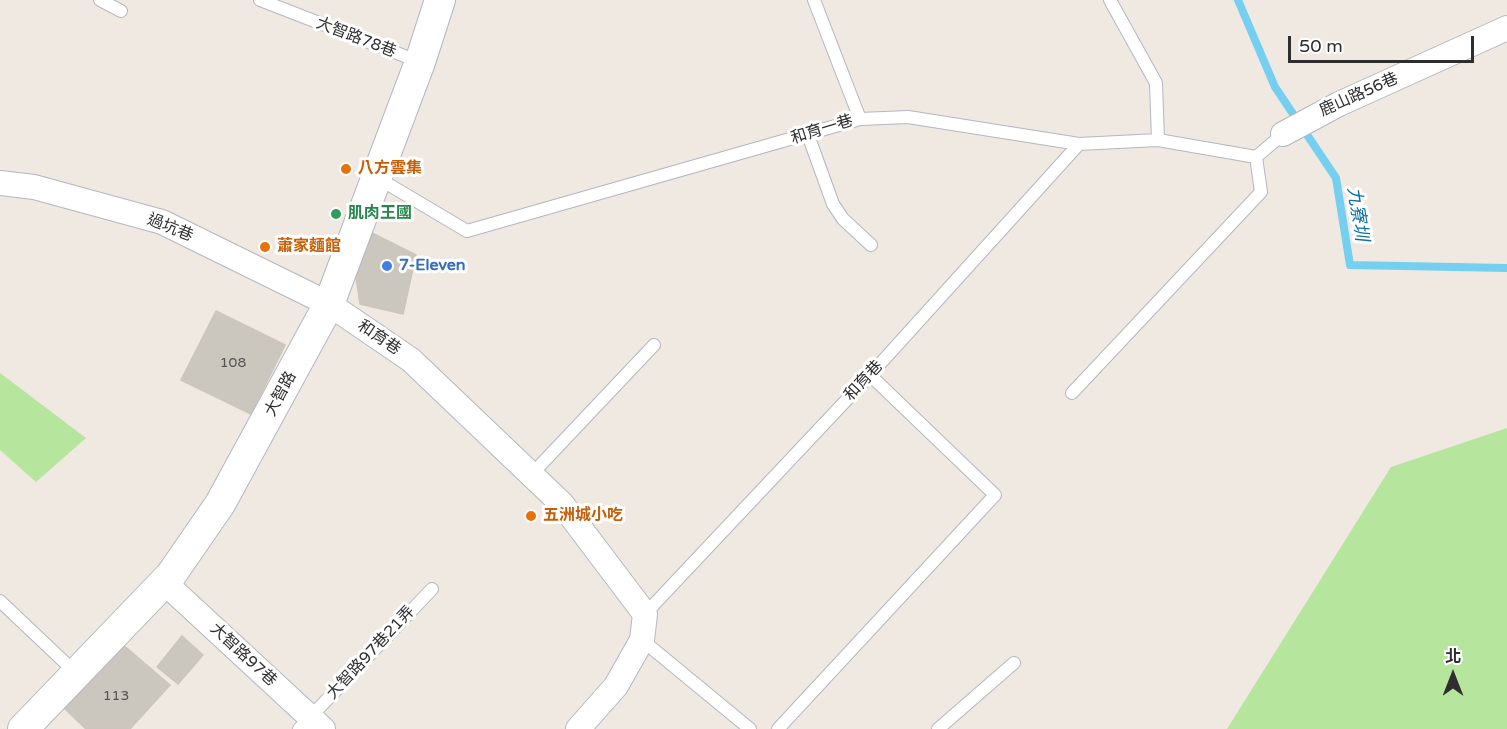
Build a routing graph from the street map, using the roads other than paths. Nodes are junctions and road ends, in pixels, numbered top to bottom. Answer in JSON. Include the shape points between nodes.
{"nodes":[{"id":1,"x":100,"y":0,"type":"edge"},
{"id":2,"x":260,"y":0,"type":"edge"},
{"id":3,"x":440,"y":0,"type":"edge"},
{"id":4,"x":814,"y":0,"type":"edge"},
{"id":5,"x":1110,"y":0,"type":"edge"},
{"id":6,"x":121,"y":11,"type":"dead end"},
{"id":7,"x":1507,"y":28,"type":"edge"},
{"id":8,"x":420,"y":62,"type":"junction"},
{"id":9,"x":860,"y":118,"type":"junction"},
{"id":10,"x":1283,"y":134,"type":"joint"},
{"id":11,"x":808,"y":135,"type":"junction"},
{"id":12,"x":1158,"y":140,"type":"junction"},
{"id":13,"x":1079,"y":144,"type":"junction"},
{"id":14,"x":1256,"y":157,"type":"junction"},
{"id":15,"x":376,"y":177,"type":"junction"},
{"id":16,"x":0,"y":183,"type":"edge"},
{"id":17,"x":871,"y":245,"type":"dead end"},
{"id":18,"x":329,"y":304,"type":"junction"},
{"id":19,"x":654,"y":345,"type":"dead end"},
{"id":20,"x":870,"y":375,"type":"junction"},
{"id":21,"x":1072,"y":393,"type":"dead end"},
{"id":22,"x":531,"y":475,"type":"junction"},
{"id":23,"x":164,"y":582,"type":"junction"},
{"id":24,"x":432,"y":589,"type":"dead end"},
{"id":25,"x":0,"y":601,"type":"edge"},
{"id":26,"x":645,"y":614,"type":"junction"},
{"id":27,"x":642,"y":640,"type":"junction"},
{"id":28,"x":1014,"y":663,"type":"dead end"},
{"id":29,"x":76,"y":674,"type":"junction"},
{"id":30,"x":311,"y":725,"type":"edge"},
{"id":31,"x":23,"y":729,"type":"edge"},
{"id":32,"x":578,"y":729,"type":"edge"},
{"id":33,"x":750,"y":729,"type":"edge"},
{"id":34,"x":778,"y":729,"type":"edge"},
{"id":35,"x":938,"y":729,"type":"edge"}],
"edges":[{"from":1,"to":6,"type":"lane"},
{"from":2,"to":8,"type":"lane","name":"大智路78巷"},
{"from":3,"to":8,"type":"street","name":"大智路"},
{"from":4,"to":9,"type":"lane"},
{"from":5,"to":12,"type":"lane","via":[[1156,83]]},
{"from":7,"to":10,"type":"street","name":"鹿山路56巷"},
{"from":8,"to":15,"type":"street","name":"大智路"},
{"from":9,"to":11,"type":"lane","name":"和育一巷"},
{"from":9,"to":13,"type":"lane","name":"和育一巷","via":[[908,117]]},
{"from":10,"to":14,"type":"lane"},
{"from":11,"to":15,"type":"lane","name":"和育一巷","via":[[467,231]]},
{"from":11,"to":17,"type":"lane","via":[[833,204]]},
{"from":12,"to":13,"type":"lane","name":"和育一巷"},
{"from":12,"to":14,"type":"lane","name":"和育一巷"},
{"from":13,"to":20,"type":"lane","name":"和育巷"},
{"from":14,"to":21,"type":"lane","via":[[1261,192]]},
{"from":15,"to":18,"type":"street","name":"大智路"},
{"from":16,"to":18,"type":"street","name":"過坑巷","via":[[34,187],[162,222]]},
{"from":18,"to":22,"type":"street","name":"和育巷","via":[[411,360]]},
{"from":18,"to":23,"type":"street","name":"大智路","via":[[220,504]]},
{"from":19,"to":22,"type":"lane"},
{"from":20,"to":26,"type":"lane","name":"和育巷"},
{"from":20,"to":34,"type":"lane","via":[[995,495]]},
{"from":22,"to":26,"type":"street","name":"和育巷","via":[[562,504]]},
{"from":23,"to":29,"type":"street","name":"大智路"},
{"from":23,"to":30,"type":"street","name":"大智路97巷"},
{"from":24,"to":30,"type":"lane","name":"大智路97巷21弄"},
{"from":25,"to":29,"type":"lane"},
{"from":26,"to":27,"type":"street"},
{"from":27,"to":32,"type":"street","via":[[616,686]]},
{"from":27,"to":33,"type":"lane"},
{"from":28,"to":35,"type":"lane"},
{"from":29,"to":31,"type":"street","name":"大智路"}]}
